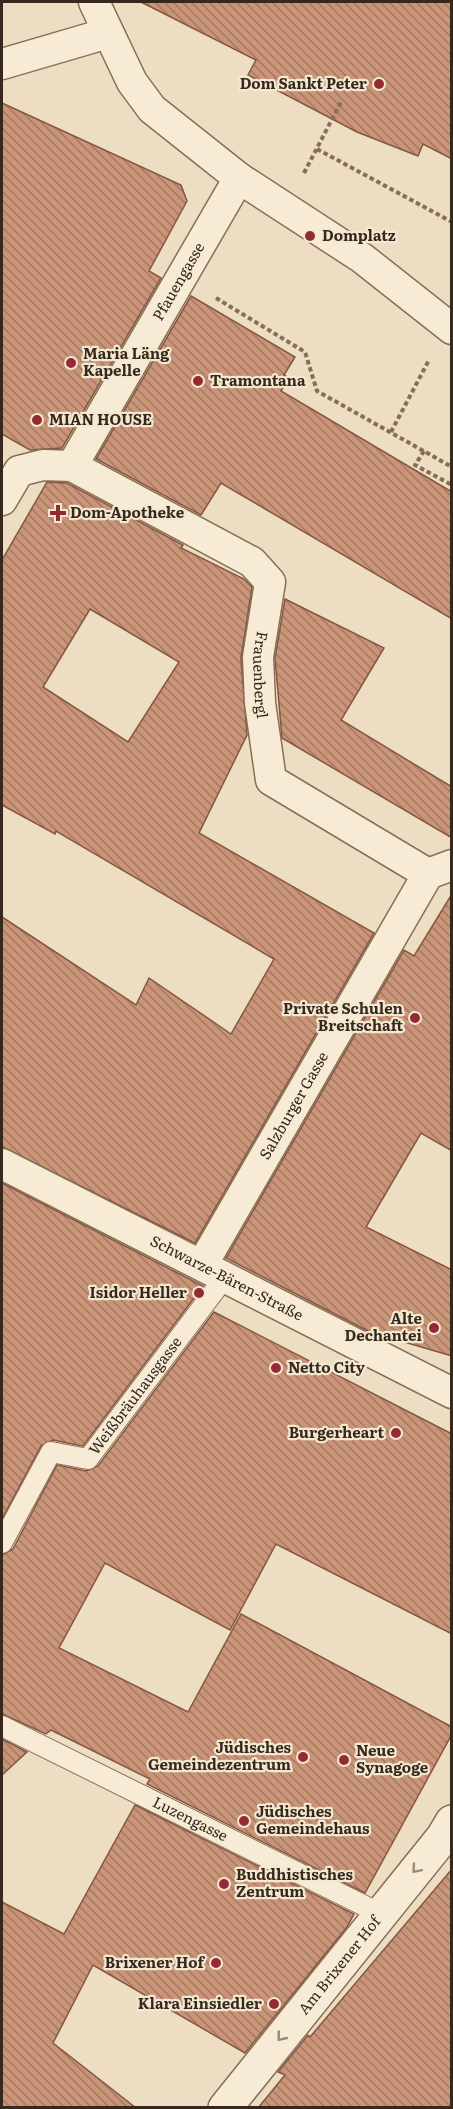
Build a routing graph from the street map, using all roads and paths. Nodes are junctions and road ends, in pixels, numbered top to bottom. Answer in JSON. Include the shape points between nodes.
{"nodes":[{"id":1,"x":94,"y":2,"type":"edge"},
{"id":2,"x":108,"y":33,"type":"junction"},
{"id":3,"x":2,"y":64,"type":"edge"},
{"id":4,"x":340,"y":102,"type":"dead end"},
{"id":5,"x":317,"y":149,"type":"junction"},
{"id":6,"x":239,"y":178,"type":"junction"},
{"id":7,"x":286,"y":208,"type":"junction"},
{"id":8,"x":452,"y":222,"type":"edge"},
{"id":9,"x":182,"y":278,"type":"junction"},
{"id":10,"x":449,"y":327,"type":"edge"},
{"id":11,"x":391,"y":432,"type":"junction"},
{"id":12,"x":424,"y":451,"type":"junction"},
{"id":13,"x":10,"y":466,"type":"edge"},
{"id":14,"x":72,"y":466,"type":"junction"},
{"id":15,"x":452,"y":467,"type":"edge"},
{"id":16,"x":452,"y":485,"type":"edge"},
{"id":17,"x":2,"y":501,"type":"edge"},
{"id":18,"x":440,"y":869,"type":"edge"},
{"id":19,"x":2,"y":1164,"type":"edge"},
{"id":20,"x":214,"y":1271,"type":"junction"},
{"id":21,"x":452,"y":1393,"type":"edge"},
{"id":22,"x":2,"y":1543,"type":"edge"},
{"id":23,"x":2,"y":1726,"type":"edge"},
{"id":24,"x":452,"y":1822,"type":"edge"},
{"id":25,"x":380,"y":1913,"type":"junction"},
{"id":26,"x":225,"y":2108,"type":"edge"}],
"edges":[{"from":1,"to":2,"type":"street"},
{"from":2,"to":3,"type":"street"},
{"from":2,"to":6,"type":"street","via":[[132,82],[152,109]]},
{"from":4,"to":5,"type":"path"},
{"from":5,"to":7,"type":"path"},
{"from":5,"to":8,"type":"path"},
{"from":6,"to":7,"type":"street"},
{"from":6,"to":9,"type":"street","name":"Pfauengasse"},
{"from":7,"to":10,"type":"street","via":[[362,258]]},
{"from":9,"to":11,"type":"path","via":[[305,352],[317,391]]},
{"from":9,"to":14,"type":"street","name":"Pfauengasse"},
{"from":10,"to":11,"type":"path"},
{"from":11,"to":12,"type":"path"},
{"from":12,"to":15,"type":"path"},
{"from":12,"to":16,"type":"path","via":[[416,465],[426,474]]},
{"from":13,"to":14,"type":"street"},
{"from":13,"to":17,"type":"street"},
{"from":14,"to":18,"type":"street","name":"Frauenbergl","via":[[252,562],[263,572],[270,582],[258,657],[271,780]]},
{"from":18,"to":20,"type":"street","name":"Salzburger Gasse"},
{"from":19,"to":20,"type":"street","name":"Schwarze-Bären-Straße"},
{"from":20,"to":21,"type":"street","name":"Schwarze-Bären-Straße"},
{"from":20,"to":22,"type":"lane","name":"Weißbräuhausgasse","via":[[88,1459],[51,1452]]},
{"from":23,"to":25,"type":"lane","name":"Luzengasse"},
{"from":24,"to":25,"type":"street","name":"Am Brixener Hof","one_way":true},
{"from":25,"to":26,"type":"street","name":"Am Brixener Hof","one_way":true}]}
